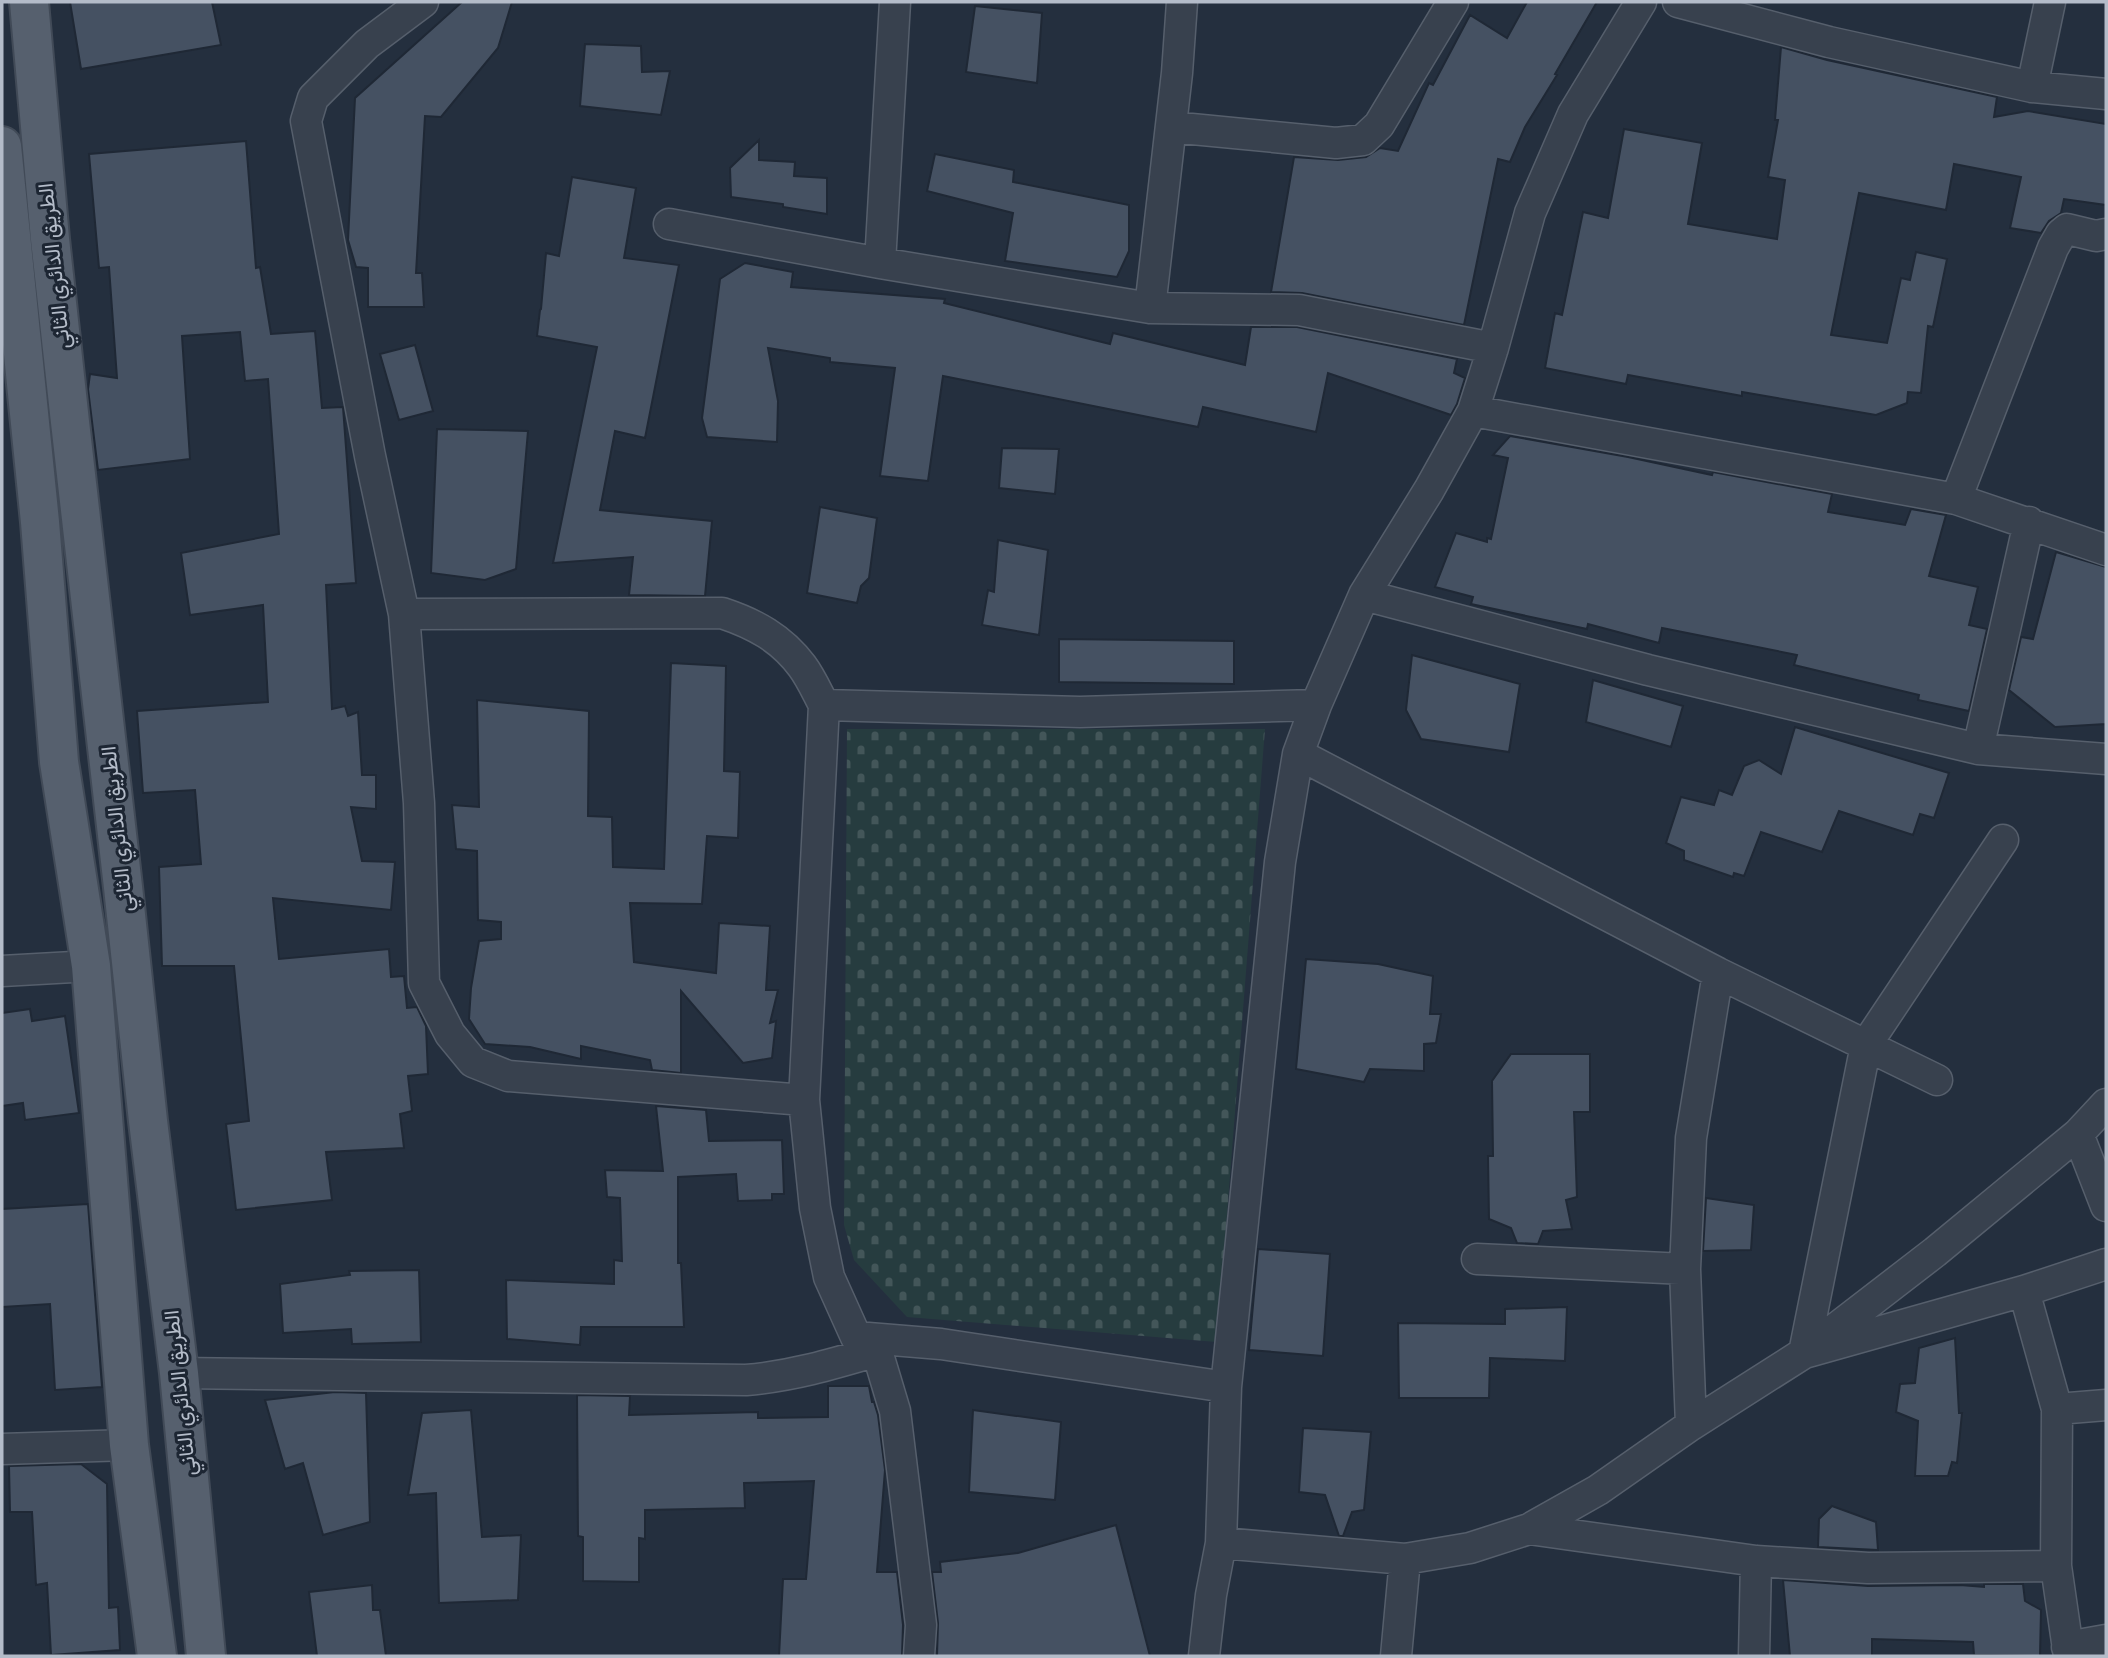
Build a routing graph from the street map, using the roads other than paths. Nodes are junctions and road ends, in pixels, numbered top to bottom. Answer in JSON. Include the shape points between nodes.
{"nodes":[{"id":1,"x":29,"y":2,"type":"edge"},
{"id":2,"x":423,"y":2,"type":"edge"},
{"id":3,"x":895,"y":2,"type":"edge"},
{"id":4,"x":1182,"y":2,"type":"edge"},
{"id":5,"x":1453,"y":2,"type":"edge"},
{"id":6,"x":1641,"y":2,"type":"edge"},
{"id":7,"x":1678,"y":2,"type":"edge"},
{"id":8,"x":2050,"y":2,"type":"edge"},
{"id":9,"x":2032,"y":87,"type":"junction"},
{"id":10,"x":2106,"y":94,"type":"edge"},
{"id":11,"x":1171,"y":127,"type":"junction"},
{"id":12,"x":2,"y":146,"type":"edge"},
{"id":13,"x":669,"y":224,"type":"dead end"},
{"id":14,"x":2106,"y":234,"type":"edge"},
{"id":15,"x":880,"y":262,"type":"junction"},
{"id":16,"x":1150,"y":309,"type":"junction"},
{"id":17,"x":1493,"y":348,"type":"junction"},
{"id":18,"x":1473,"y":411,"type":"junction"},
{"id":19,"x":1956,"y":499,"type":"junction"},
{"id":20,"x":2029,"y":522,"type":"junction"},
{"id":21,"x":2106,"y":550,"type":"edge"},
{"id":22,"x":1364,"y":595,"type":"junction"},
{"id":23,"x":404,"y":614,"type":"junction"},
{"id":24,"x":824,"y":705,"type":"junction"},
{"id":25,"x":1316,"y":705,"type":"junction"},
{"id":26,"x":1978,"y":750,"type":"junction"},
{"id":27,"x":1298,"y":754,"type":"junction"},
{"id":28,"x":2106,"y":759,"type":"edge"},
{"id":29,"x":2003,"y":841,"type":"dead end"},
{"id":30,"x":91,"y":966,"type":"junction"},
{"id":31,"x":2,"y":971,"type":"edge"},
{"id":32,"x":1718,"y":973,"type":"junction"},
{"id":33,"x":1866,"y":1045,"type":"junction"},
{"id":34,"x":1937,"y":1080,"type":"dead end"},
{"id":35,"x":804,"y":1100,"type":"junction"},
{"id":36,"x":2106,"y":1104,"type":"edge"},
{"id":37,"x":2078,"y":1133,"type":"junction"},
{"id":38,"x":2106,"y":1206,"type":"edge"},
{"id":39,"x":1477,"y":1259,"type":"dead end"},
{"id":40,"x":2106,"y":1264,"type":"edge"},
{"id":41,"x":1685,"y":1269,"type":"junction"},
{"id":42,"x":2024,"y":1291,"type":"junction"},
{"id":43,"x":867,"y":1344,"type":"junction"},
{"id":44,"x":1804,"y":1353,"type":"junction"},
{"id":45,"x":179,"y":1373,"type":"junction"},
{"id":46,"x":1226,"y":1387,"type":"junction"},
{"id":47,"x":2106,"y":1405,"type":"edge"},
{"id":48,"x":2057,"y":1409,"type":"junction"},
{"id":49,"x":1691,"y":1425,"type":"junction"},
{"id":50,"x":129,"y":1445,"type":"junction"},
{"id":51,"x":2,"y":1449,"type":"edge"},
{"id":52,"x":1529,"y":1529,"type":"junction"},
{"id":53,"x":1221,"y":1543,"type":"junction"},
{"id":54,"x":1405,"y":1559,"type":"junction"},
{"id":55,"x":1756,"y":1561,"type":"junction"},
{"id":56,"x":2056,"y":1566,"type":"junction"},
{"id":57,"x":2106,"y":1640,"type":"edge"},
{"id":58,"x":2068,"y":1652,"type":"edge"},
{"id":59,"x":157,"y":1656,"type":"edge"},
{"id":60,"x":206,"y":1656,"type":"edge"},
{"id":61,"x":919,"y":1656,"type":"edge"},
{"id":62,"x":1204,"y":1656,"type":"edge"},
{"id":63,"x":1396,"y":1656,"type":"edge"},
{"id":64,"x":1754,"y":1656,"type":"edge"}],
"edges":[{"from":1,"to":45,"type":"main road","name":"الطريق الدائري الثاني","via":[[70,422]]},
{"from":2,"to":23,"type":"street","via":[[367,44],[313,98],[306,121]]},
{"from":3,"to":15,"type":"street"},
{"from":4,"to":11,"type":"street"},
{"from":5,"to":11,"type":"street","via":[[1379,125],[1363,140],[1336,143]]},
{"from":6,"to":17,"type":"street","via":[[1573,114],[1530,213]]},
{"from":7,"to":9,"type":"street","via":[[1829,42]]},
{"from":8,"to":9,"type":"street"},
{"from":9,"to":10,"type":"street"},
{"from":11,"to":16,"type":"street"},
{"from":12,"to":30,"type":"main road","name":"الطريق الدائري الثاني","via":[[59,762]]},
{"from":13,"to":15,"type":"street"},
{"from":14,"to":19,"type":"street","via":[[2067,229],[2053,248]]},
{"from":15,"to":16,"type":"street"},
{"from":16,"to":17,"type":"street","via":[[1299,310]]},
{"from":17,"to":18,"type":"street"},
{"from":18,"to":19,"type":"street"},
{"from":18,"to":22,"type":"street"},
{"from":19,"to":20,"type":"street"},
{"from":20,"to":21,"type":"street"},
{"from":20,"to":26,"type":"street"},
{"from":22,"to":25,"type":"street"},
{"from":22,"to":26,"type":"street"},
{"from":23,"to":24,"type":"street","via":[[722,613],[749,622],[776,639],[802,667]]},
{"from":23,"to":35,"type":"street","via":[[419,803],[424,983],[450,1034],[473,1062],[508,1076]]},
{"from":24,"to":25,"type":"street","via":[[1080,712]]},
{"from":24,"to":35,"type":"street"},
{"from":25,"to":27,"type":"street"},
{"from":26,"to":28,"type":"street"},
{"from":27,"to":32,"type":"street"},
{"from":27,"to":46,"type":"street","via":[[1280,862]]},
{"from":29,"to":33,"type":"street"},
{"from":30,"to":31,"type":"street"},
{"from":30,"to":50,"type":"main road","name":"الطريق الدائري الثاني"},
{"from":32,"to":33,"type":"street"},
{"from":32,"to":41,"type":"street","via":[[1691,1138]]},
{"from":33,"to":34,"type":"street"},
{"from":33,"to":44,"type":"street"},
{"from":35,"to":43,"type":"street","via":[[815,1208],[829,1277]]},
{"from":36,"to":37,"type":"street"},
{"from":37,"to":38,"type":"street"},
{"from":37,"to":44,"type":"street","via":[[1936,1252]]},
{"from":39,"to":41,"type":"street"},
{"from":40,"to":42,"type":"street"},
{"from":41,"to":49,"type":"street"},
{"from":42,"to":44,"type":"street"},
{"from":42,"to":48,"type":"street"},
{"from":43,"to":45,"type":"street","via":[[810,1371],[746,1380]]},
{"from":43,"to":46,"type":"street","via":[[941,1344]]},
{"from":43,"to":61,"type":"street","via":[[895,1411],[921,1625]]},
{"from":44,"to":49,"type":"street"},
{"from":45,"to":60,"type":"main road","name":"الطريق الدائري الثاني"},
{"from":46,"to":53,"type":"street"},
{"from":47,"to":48,"type":"street"},
{"from":48,"to":56,"type":"street"},
{"from":49,"to":52,"type":"street","via":[[1598,1490]]},
{"from":50,"to":51,"type":"street"},
{"from":50,"to":59,"type":"main road","name":"الطريق الدائري الثاني"},
{"from":52,"to":54,"type":"street","via":[[1470,1548]]},
{"from":52,"to":55,"type":"street"},
{"from":53,"to":54,"type":"street"},
{"from":53,"to":62,"type":"street"},
{"from":54,"to":63,"type":"street"},
{"from":55,"to":56,"type":"street","via":[[1868,1568]]},
{"from":55,"to":64,"type":"street"},
{"from":56,"to":58,"type":"street"},
{"from":57,"to":58,"type":"street"}]}
